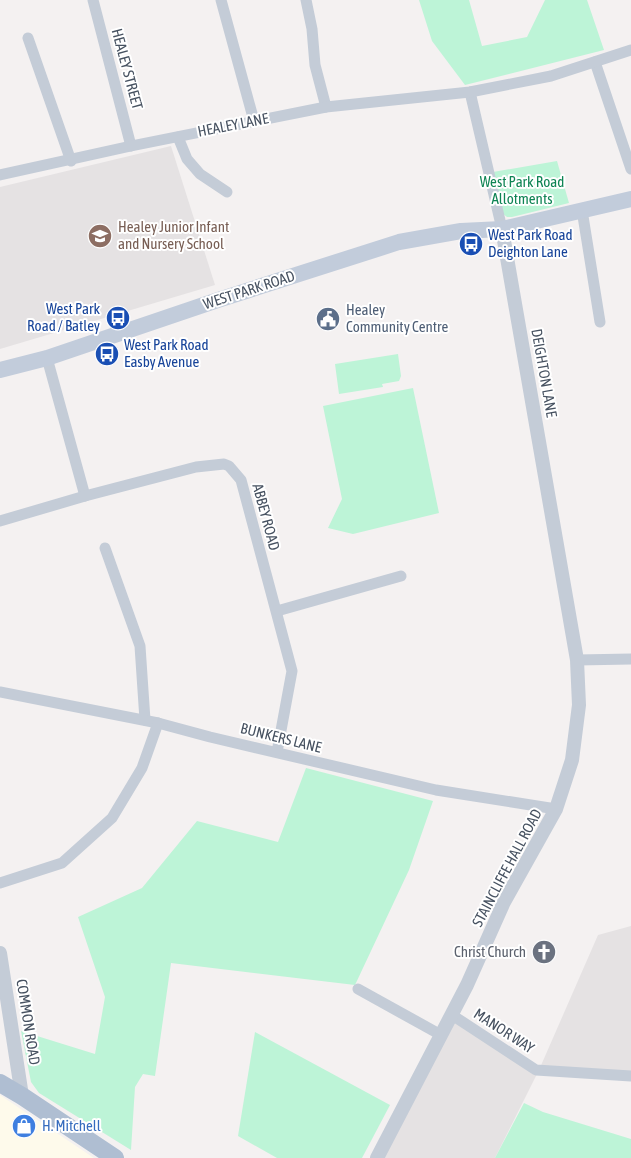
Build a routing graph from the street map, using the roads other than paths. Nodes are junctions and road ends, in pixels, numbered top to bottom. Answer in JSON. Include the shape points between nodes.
{"nodes":[{"id":1,"x":93,"y":0,"type":"edge"},
{"id":2,"x":221,"y":0,"type":"edge"},
{"id":3,"x":306,"y":0,"type":"edge"},
{"id":4,"x":28,"y":38,"type":"dead end"},
{"id":5,"x":631,"y":50,"type":"edge"},
{"id":6,"x":595,"y":62,"type":"junction"},
{"id":7,"x":470,"y":92,"type":"junction"},
{"id":8,"x":326,"y":107,"type":"junction"},
{"id":9,"x":254,"y":121,"type":"junction"},
{"id":10,"x":178,"y":137,"type":"junction"},
{"id":11,"x":131,"y":146,"type":"junction"},
{"id":12,"x":71,"y":161,"type":"junction"},
{"id":13,"x":631,"y":169,"type":"edge"},
{"id":14,"x":0,"y":175,"type":"edge"},
{"id":15,"x":227,"y":192,"type":"dead end"},
{"id":16,"x":631,"y":199,"type":"edge"},
{"id":17,"x":582,"y":210,"type":"junction"},
{"id":18,"x":502,"y":230,"type":"junction"},
{"id":19,"x":600,"y":322,"type":"dead end"},
{"id":20,"x":46,"y":358,"type":"junction"},
{"id":21,"x":0,"y":370,"type":"edge"},
{"id":22,"x":84,"y":496,"type":"junction"},
{"id":23,"x":0,"y":521,"type":"edge"},
{"id":24,"x":105,"y":548,"type":"dead end"},
{"id":25,"x":401,"y":576,"type":"dead end"},
{"id":26,"x":277,"y":611,"type":"junction"},
{"id":27,"x":630,"y":658,"type":"edge"},
{"id":28,"x":577,"y":660,"type":"junction"},
{"id":29,"x":0,"y":692,"type":"edge"},
{"id":30,"x":146,"y":720,"type":"junction"},
{"id":31,"x":158,"y":723,"type":"junction"},
{"id":32,"x":277,"y":752,"type":"junction"},
{"id":33,"x":556,"y":809,"type":"junction"},
{"id":34,"x":0,"y":883,"type":"edge"},
{"id":35,"x":0,"y":953,"type":"edge"},
{"id":36,"x":358,"y":989,"type":"dead end"},
{"id":37,"x":452,"y":1015,"type":"junction"},
{"id":38,"x":441,"y":1035,"type":"junction"},
{"id":39,"x":631,"y":1076,"type":"edge"},
{"id":40,"x":0,"y":1083,"type":"edge"},
{"id":41,"x":22,"y":1096,"type":"junction"},
{"id":42,"x":115,"y":1158,"type":"edge"},
{"id":43,"x":377,"y":1158,"type":"edge"}],
"edges":[{"from":1,"to":11,"type":"street","name":"HEALEY STREET"},
{"from":2,"to":9,"type":"street"},
{"from":3,"to":8,"type":"street","via":[[315,65]]},
{"from":4,"to":12,"type":"street"},
{"from":5,"to":6,"type":"street","name":"HEALEY LANE"},
{"from":6,"to":7,"type":"street","name":"HEALEY LANE","via":[[551,76]]},
{"from":6,"to":13,"type":"street"},
{"from":7,"to":8,"type":"street","name":"HEALEY LANE"},
{"from":7,"to":18,"type":"street","name":"DEIGHTON LANE"},
{"from":8,"to":9,"type":"street","name":"HEALEY LANE"},
{"from":9,"to":10,"type":"street","name":"HEALEY LANE"},
{"from":10,"to":11,"type":"street","name":"HEALEY LANE"},
{"from":10,"to":15,"type":"street","via":[[187,159],[200,174]]},
{"from":11,"to":12,"type":"street","name":"HEALEY LANE"},
{"from":12,"to":14,"type":"street","name":"HEALEY LANE"},
{"from":16,"to":17,"type":"main road"},
{"from":17,"to":18,"type":"main road"},
{"from":17,"to":19,"type":"street"},
{"from":18,"to":20,"type":"main road","name":"WEST PARK ROAD","via":[[461,231],[399,242]]},
{"from":18,"to":28,"type":"street","name":"DEIGHTON LANE"},
{"from":20,"to":21,"type":"main road","name":"WEST PARK ROAD"},
{"from":20,"to":22,"type":"street"},
{"from":22,"to":23,"type":"street","name":"ABBEY ROAD"},
{"from":22,"to":26,"type":"street","name":"ABBEY ROAD","via":[[196,467],[229,466],[241,480]]},
{"from":24,"to":30,"type":"street","via":[[140,646]]},
{"from":25,"to":26,"type":"street"},
{"from":26,"to":32,"type":"street","name":"ABBEY ROAD","via":[[292,671]]},
{"from":27,"to":28,"type":"street"},
{"from":28,"to":33,"type":"street","name":"STAINCLIFFE HALL ROAD","via":[[579,704],[572,760]]},
{"from":29,"to":30,"type":"street","name":"BUNKERS LANE"},
{"from":30,"to":31,"type":"street","name":"BUNKERS LANE"},
{"from":31,"to":32,"type":"street","name":"BUNKERS LANE"},
{"from":31,"to":34,"type":"street","via":[[142,768],[112,818],[62,863]]},
{"from":32,"to":33,"type":"street","name":"BUNKERS LANE","via":[[436,790]]},
{"from":33,"to":37,"type":"street","name":"STAINCLIFFE HALL ROAD","via":[[504,902]]},
{"from":35,"to":41,"type":"street","name":"COMMON ROAD"},
{"from":36,"to":38,"type":"street"},
{"from":37,"to":38,"type":"street","name":"STAINCLIFFE HALL ROAD"},
{"from":37,"to":39,"type":"street","name":"MANOR WAY","via":[[536,1070]]},
{"from":38,"to":43,"type":"street","name":"STAINCLIFFE HALL ROAD"},
{"from":40,"to":41,"type":"main road"},
{"from":41,"to":42,"type":"main road"}]}
